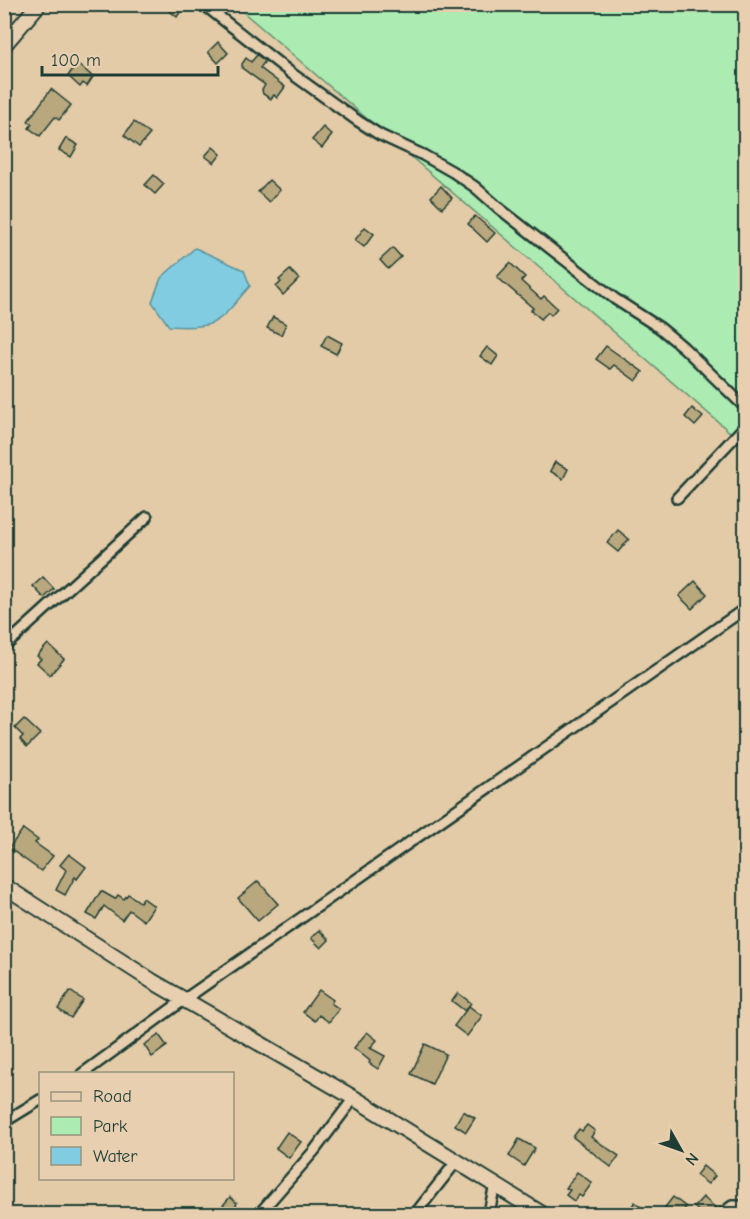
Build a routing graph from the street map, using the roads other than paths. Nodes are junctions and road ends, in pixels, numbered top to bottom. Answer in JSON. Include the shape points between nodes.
{"nodes":[{"id":1,"x":39,"y":4,"type":"edge"},
{"id":2,"x":203,"y":4,"type":"edge"},
{"id":3,"x":4,"y":45,"type":"edge"},
{"id":4,"x":746,"y":408,"type":"edge"},
{"id":5,"x":746,"y":425,"type":"edge"},
{"id":6,"x":677,"y":498,"type":"dead end"},
{"id":7,"x":147,"y":517,"type":"dead end"},
{"id":8,"x":746,"y":608,"type":"edge"},
{"id":9,"x":4,"y":647,"type":"edge"},
{"id":10,"x":4,"y":886,"type":"edge"},
{"id":11,"x":185,"y":999,"type":"junction"},
{"id":12,"x":85,"y":1072,"type":"edge"},
{"id":13,"x":354,"y":1098,"type":"junction"},
{"id":14,"x":39,"y":1101,"type":"edge"},
{"id":15,"x":4,"y":1122,"type":"edge"},
{"id":16,"x":456,"y":1162,"type":"junction"},
{"id":17,"x":495,"y":1184,"type":"junction"},
{"id":18,"x":746,"y":1206,"type":"edge"},
{"id":19,"x":259,"y":1215,"type":"edge"},
{"id":20,"x":415,"y":1215,"type":"edge"},
{"id":21,"x":491,"y":1215,"type":"edge"},
{"id":22,"x":542,"y":1215,"type":"edge"},
{"id":23,"x":722,"y":1215,"type":"edge"}],
"edges":[{"from":1,"to":3,"type":"street"},
{"from":2,"to":4,"type":"street","via":[[349,115],[475,187],[615,299],[660,328]]},
{"from":5,"to":6,"type":"street"},
{"from":7,"to":9,"type":"street"},
{"from":8,"to":11,"type":"street"},
{"from":10,"to":11,"type":"street"},
{"from":11,"to":12,"type":"street"},
{"from":11,"to":13,"type":"street"},
{"from":13,"to":16,"type":"street"},
{"from":13,"to":19,"type":"street"},
{"from":14,"to":15,"type":"street"},
{"from":16,"to":17,"type":"street"},
{"from":16,"to":20,"type":"street"},
{"from":17,"to":21,"type":"street"},
{"from":17,"to":22,"type":"street"},
{"from":18,"to":23,"type":"street","via":[[732,1206]]}]}
